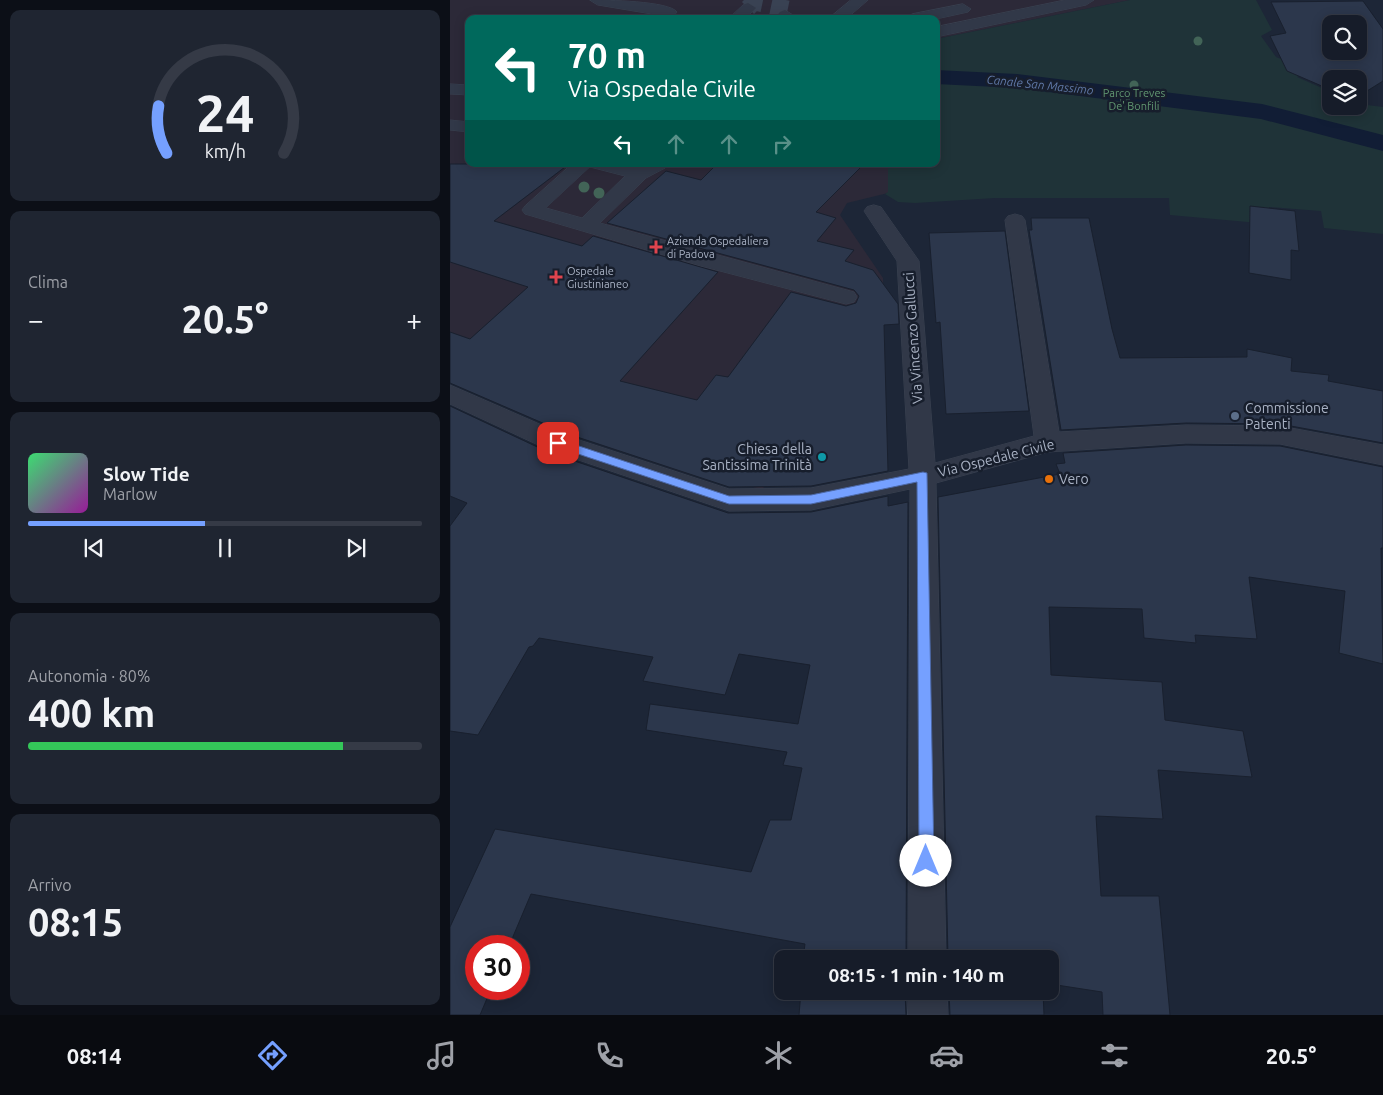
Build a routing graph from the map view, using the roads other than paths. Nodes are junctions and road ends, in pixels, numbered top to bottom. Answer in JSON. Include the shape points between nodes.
{"nodes":[{"id":1,"x":598,"y":0,"type":"edge"},
{"id":2,"x":860,"y":0,"type":"edge"},
{"id":3,"x":1024,"y":0,"type":"edge"},
{"id":4,"x":1086,"y":0,"type":"edge"},
{"id":5,"x":748,"y":8,"type":"tunnel mouth"},
{"id":6,"x":666,"y":15,"type":"edge"},
{"id":7,"x":740,"y":15,"type":"edge"},
{"id":8,"x":841,"y":15,"type":"edge"},
{"id":9,"x":933,"y":15,"type":"edge"},
{"id":10,"x":940,"y":31,"type":"edge"},
{"id":11,"x":450,"y":89,"type":"edge"},
{"id":12,"x":465,"y":90,"type":"edge"},
{"id":13,"x":450,"y":125,"type":"edge"},
{"id":14,"x":465,"y":127,"type":"edge"},
{"id":15,"x":580,"y":167,"type":"edge"},
{"id":16,"x":611,"y":167,"type":"edge"},
{"id":17,"x":653,"y":167,"type":"edge"},
{"id":18,"x":640,"y":174,"type":"junction"},
{"id":19,"x":874,"y":211,"type":"dead end"},
{"id":20,"x":1015,"y":220,"type":"dead end"},
{"id":21,"x":585,"y":226,"type":"junction"},
{"id":22,"x":846,"y":297,"type":"dead end"},
{"id":23,"x":450,"y":394,"type":"edge"},
{"id":24,"x":1048,"y":442,"type":"junction"},
{"id":25,"x":1383,"y":456,"type":"edge"},
{"id":26,"x":923,"y":476,"type":"junction"},
{"id":27,"x":927,"y":950,"type":"edge"},
{"id":28,"x":928,"y":1000,"type":"edge"},
{"id":29,"x":928,"y":1015,"type":"edge"}],
"edges":[{"from":1,"to":6,"type":"street","via":[[669,12]]},
{"from":2,"to":8,"type":"street"},
{"from":3,"to":9,"type":"street"},
{"from":4,"to":10,"type":"street"},
{"from":5,"to":7,"type":"street"},
{"from":11,"to":12,"type":"street"},
{"from":13,"to":14,"type":"street"},
{"from":15,"to":21,"type":"street","via":[[532,210]]},
{"from":16,"to":18,"type":"street"},
{"from":17,"to":18,"type":"street"},
{"from":18,"to":21,"type":"street"},
{"from":19,"to":26,"type":"street","name":"Via Vincenzo Gallucci","via":[[908,261]]},
{"from":20,"to":24,"type":"street"},
{"from":21,"to":22,"type":"street"},
{"from":23,"to":26,"type":"street","name":"Via Ospedale Civile","via":[[558,443],[729,500],[811,499]]},
{"from":24,"to":25,"type":"street","name":"Via Ospedale Civile","via":[[1186,434],[1280,435]]},
{"from":24,"to":26,"type":"street","name":"Via Ospedale Civile"},
{"from":26,"to":27,"type":"street","name":"Via Vincenzo Gallucci"},
{"from":28,"to":29,"type":"street"}]}
